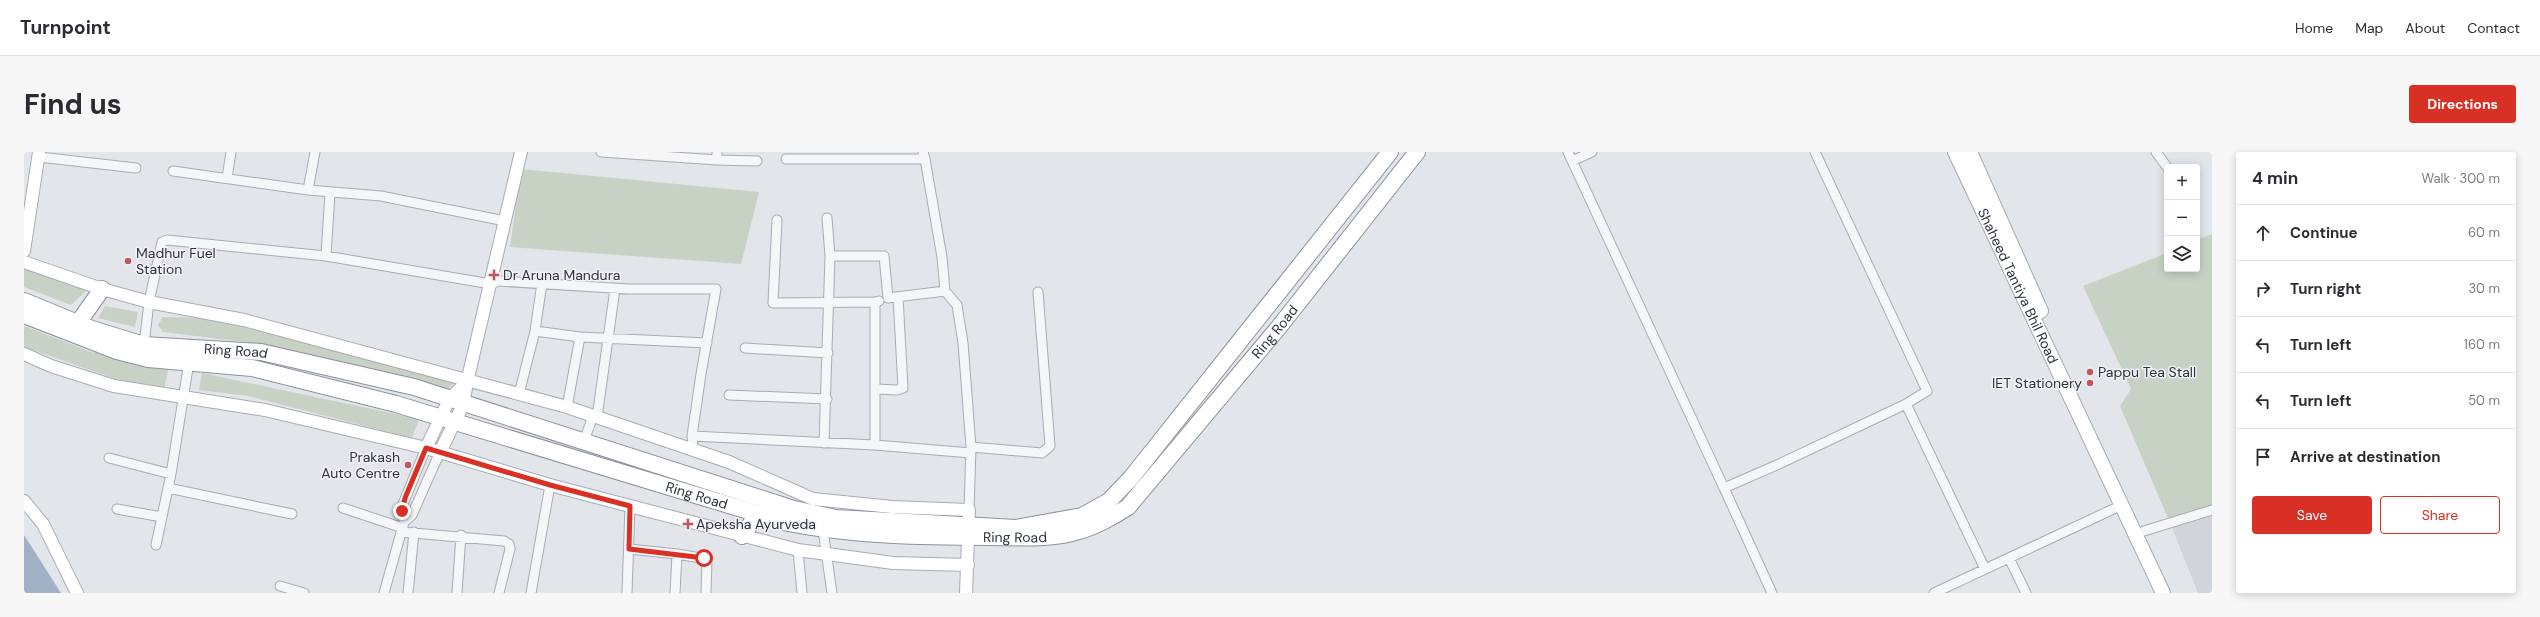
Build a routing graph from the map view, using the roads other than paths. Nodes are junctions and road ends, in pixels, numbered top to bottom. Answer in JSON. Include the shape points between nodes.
{"nodes":[{"id":1,"x":230,"y":152,"type":"edge"},
{"id":2,"x":315,"y":152,"type":"edge"},
{"id":3,"x":521,"y":152,"type":"edge"},
{"id":4,"x":601,"y":152,"type":"edge"},
{"id":5,"x":1390,"y":152,"type":"edge"},
{"id":6,"x":1417,"y":152,"type":"edge"},
{"id":7,"x":1568,"y":152,"type":"edge"},
{"id":8,"x":1592,"y":152,"type":"edge"},
{"id":9,"x":1815,"y":152,"type":"edge"},
{"id":10,"x":1955,"y":152,"type":"edge"},
{"id":11,"x":1970,"y":152,"type":"edge"},
{"id":12,"x":2156,"y":152,"type":"edge"},
{"id":13,"x":39,"y":155,"type":"edge"},
{"id":14,"x":924,"y":155,"type":"edge"},
{"id":15,"x":717,"y":156,"type":"edge"},
{"id":16,"x":786,"y":159,"type":"dead end"},
{"id":17,"x":757,"y":161,"type":"dead end"},
{"id":18,"x":1572,"y":161,"type":"junction"},
{"id":19,"x":2165,"y":164,"type":"edge"},
{"id":20,"x":136,"y":168,"type":"dead end"},
{"id":21,"x":173,"y":172,"type":"dead end"},
{"id":22,"x":227,"y":178,"type":"junction"},
{"id":23,"x":308,"y":190,"type":"junction"},
{"id":24,"x":330,"y":192,"type":"junction"},
{"id":25,"x":827,"y":218,"type":"dead end"},
{"id":26,"x":776,"y":220,"type":"dead end"},
{"id":27,"x":505,"y":221,"type":"junction"},
{"id":28,"x":24,"y":251,"type":"edge"},
{"id":29,"x":326,"y":256,"type":"junction"},
{"id":30,"x":830,"y":256,"type":"junction"},
{"id":31,"x":24,"y":262,"type":"edge"},
{"id":32,"x":542,"y":283,"type":"junction"},
{"id":33,"x":490,"y":284,"type":"junction"},
{"id":34,"x":102,"y":289,"type":"junction"},
{"id":35,"x":615,"y":289,"type":"junction"},
{"id":36,"x":944,"y":291,"type":"junction"},
{"id":37,"x":1038,"y":292,"type":"dead end"},
{"id":38,"x":898,"y":297,"type":"junction"},
{"id":39,"x":888,"y":298,"type":"junction"},
{"id":40,"x":24,"y":301,"type":"edge"},
{"id":41,"x":149,"y":302,"type":"junction"},
{"id":42,"x":875,"y":302,"type":"junction"},
{"id":43,"x":829,"y":303,"type":"junction"},
{"id":44,"x":24,"y":315,"type":"edge"},
{"id":45,"x":78,"y":323,"type":"junction"},
{"id":46,"x":535,"y":331,"type":"junction"},
{"id":47,"x":580,"y":336,"type":"junction"},
{"id":48,"x":610,"y":338,"type":"junction"},
{"id":49,"x":708,"y":343,"type":"junction"},
{"id":50,"x":144,"y":345,"type":"junction"},
{"id":51,"x":745,"y":348,"type":"dead end"},
{"id":52,"x":828,"y":353,"type":"junction"},
{"id":53,"x":24,"y":354,"type":"edge"},
{"id":54,"x":189,"y":362,"type":"junction"},
{"id":55,"x":467,"y":382,"type":"junction"},
{"id":56,"x":876,"y":389,"type":"junction"},
{"id":57,"x":519,"y":394,"type":"junction"},
{"id":58,"x":729,"y":395,"type":"dead end"},
{"id":59,"x":183,"y":397,"type":"junction"},
{"id":60,"x":827,"y":399,"type":"junction"},
{"id":61,"x":456,"y":401,"type":"junction"},
{"id":62,"x":1906,"y":404,"type":"junction"},
{"id":63,"x":567,"y":408,"type":"junction"},
{"id":64,"x":595,"y":416,"type":"junction"},
{"id":65,"x":447,"y":420,"type":"junction"},
{"id":66,"x":584,"y":441,"type":"junction"},
{"id":67,"x":692,"y":442,"type":"junction"},
{"id":68,"x":824,"y":443,"type":"junction"},
{"id":69,"x":875,"y":445,"type":"junction"},
{"id":70,"x":426,"y":448,"type":"junction"},
{"id":71,"x":971,"y":450,"type":"junction"},
{"id":72,"x":440,"y":452,"type":"junction"},
{"id":73,"x":109,"y":458,"type":"dead end"},
{"id":74,"x":171,"y":474,"type":"junction"},
{"id":75,"x":550,"y":485,"type":"junction"},
{"id":76,"x":168,"y":488,"type":"junction"},
{"id":77,"x":1724,"y":488,"type":"junction"},
{"id":78,"x":24,"y":501,"type":"edge"},
{"id":79,"x":2122,"y":505,"type":"junction"},
{"id":80,"x":630,"y":506,"type":"junction"},
{"id":81,"x":117,"y":508,"type":"dead end"},
{"id":82,"x":343,"y":508,"type":"dead end"},
{"id":83,"x":2212,"y":510,"type":"edge"},
{"id":84,"x":292,"y":514,"type":"dead end"},
{"id":85,"x":758,"y":514,"type":"junction"},
{"id":86,"x":162,"y":517,"type":"junction"},
{"id":87,"x":2134,"y":520,"type":"junction"},
{"id":88,"x":968,"y":525,"type":"junction"},
{"id":89,"x":403,"y":527,"type":"junction"},
{"id":90,"x":823,"y":530,"type":"junction"},
{"id":91,"x":2144,"y":531,"type":"junction"},
{"id":92,"x":414,"y":532,"type":"junction"},
{"id":93,"x":461,"y":535,"type":"junction"},
{"id":94,"x":742,"y":536,"type":"junction"},
{"id":95,"x":156,"y":545,"type":"dead end"},
{"id":96,"x":629,"y":549,"type":"junction"},
{"id":97,"x":798,"y":550,"type":"junction"},
{"id":98,"x":827,"y":553,"type":"junction"},
{"id":99,"x":677,"y":554,"type":"junction"},
{"id":100,"x":2009,"y":558,"type":"junction"},
{"id":101,"x":968,"y":565,"type":"junction"},
{"id":102,"x":1985,"y":569,"type":"junction"},
{"id":103,"x":280,"y":586,"type":"dead end"},
{"id":104,"x":77,"y":593,"type":"edge"},
{"id":105,"x":304,"y":593,"type":"edge"},
{"id":106,"x":384,"y":593,"type":"edge"},
{"id":107,"x":408,"y":593,"type":"edge"},
{"id":108,"x":457,"y":593,"type":"edge"},
{"id":109,"x":499,"y":593,"type":"edge"},
{"id":110,"x":531,"y":593,"type":"edge"},
{"id":111,"x":627,"y":593,"type":"edge"},
{"id":112,"x":675,"y":593,"type":"edge"},
{"id":113,"x":706,"y":593,"type":"edge"},
{"id":114,"x":802,"y":593,"type":"edge"},
{"id":115,"x":832,"y":593,"type":"edge"},
{"id":116,"x":966,"y":593,"type":"edge"},
{"id":117,"x":1772,"y":593,"type":"edge"},
{"id":118,"x":1934,"y":593,"type":"edge"},
{"id":119,"x":2026,"y":593,"type":"edge"},
{"id":120,"x":2163,"y":593,"type":"edge"},
{"id":121,"x":2173,"y":593,"type":"edge"}],
"edges":[{"from":1,"to":22,"type":"street"},
{"from":2,"to":23,"type":"street"},
{"from":3,"to":27,"type":"street"},
{"from":4,"to":15,"type":"street"},
{"from":5,"to":88,"type":"highway","name":"Ring Road","via":[[1131,478],[1108,501],[1082,516],[1016,528]]},
{"from":6,"to":88,"type":"highway","name":"Ring Road","via":[[1279,327],[1128,507],[1105,522],[1078,532],[1034,537]]},
{"from":7,"to":18,"type":"street"},
{"from":8,"to":18,"type":"street"},
{"from":9,"to":62,"type":"street","via":[[1927,391]]},
{"from":10,"to":79,"type":"main road","name":"Shaheed Tantiya Bhil Road"},
{"from":11,"to":87,"type":"main road","name":"Shaheed Tantiya Bhil Road"},
{"from":12,"to":19,"type":"street"},
{"from":13,"to":20,"type":"street"},
{"from":13,"to":28,"type":"street"},
{"from":14,"to":16,"type":"street"},
{"from":14,"to":36,"type":"street","via":[[942,257]]},
{"from":15,"to":17,"type":"street"},
{"from":18,"to":77,"type":"street"},
{"from":21,"to":22,"type":"street"},
{"from":22,"to":23,"type":"street"},
{"from":23,"to":24,"type":"street"},
{"from":24,"to":27,"type":"street","via":[[381,196]]},
{"from":24,"to":29,"type":"street"},
{"from":25,"to":30,"type":"street"},
{"from":26,"to":43,"type":"street","via":[[772,303]]},
{"from":27,"to":33,"type":"street"},
{"from":29,"to":33,"type":"street"},
{"from":29,"to":41,"type":"street","via":[[164,240]]},
{"from":30,"to":39,"type":"street","via":[[884,256]]},
{"from":30,"to":43,"type":"street"},
{"from":31,"to":34,"type":"street"},
{"from":32,"to":33,"type":"street","via":[[498,281]]},
{"from":32,"to":35,"type":"street"},
{"from":32,"to":46,"type":"street"},
{"from":33,"to":55,"type":"street"},
{"from":34,"to":41,"type":"street"},
{"from":34,"to":45,"type":"highway"},
{"from":35,"to":48,"type":"street"},
{"from":35,"to":49,"type":"street","via":[[716,289]]},
{"from":36,"to":38,"type":"street"},
{"from":36,"to":71,"type":"street","via":[[957,306],[964,343]]},
{"from":37,"to":71,"type":"street","via":[[1050,446],[1042,453]]},
{"from":38,"to":39,"type":"street"},
{"from":38,"to":56,"type":"street","via":[[903,388]]},
{"from":39,"to":42,"type":"street"},
{"from":40,"to":45,"type":"highway","name":"Ring Road"},
{"from":41,"to":50,"type":"street"},
{"from":41,"to":55,"type":"street","via":[[258,324],[345,346]]},
{"from":42,"to":43,"type":"street"},
{"from":42,"to":56,"type":"street"},
{"from":43,"to":52,"type":"street"},
{"from":44,"to":54,"type":"highway","name":"Ring Road","via":[[117,351],[148,359]]},
{"from":45,"to":50,"type":"highway","name":"Ring Road"},
{"from":46,"to":47,"type":"street"},
{"from":46,"to":57,"type":"street"},
{"from":47,"to":48,"type":"street"},
{"from":47,"to":63,"type":"street"},
{"from":48,"to":49,"type":"street"},
{"from":48,"to":64,"type":"street"},
{"from":49,"to":67,"type":"street"},
{"from":50,"to":61,"type":"highway","name":"Ring Road","via":[[261,352],[414,387]]},
{"from":51,"to":52,"type":"street"},
{"from":52,"to":60,"type":"street"},
{"from":53,"to":59,"type":"street","via":[[51,366],[114,386]]},
{"from":54,"to":59,"type":"street"},
{"from":54,"to":65,"type":"highway","name":"Ring Road","via":[[252,368]]},
{"from":55,"to":57,"type":"street"},
{"from":55,"to":61,"type":"street"},
{"from":56,"to":69,"type":"street"},
{"from":57,"to":63,"type":"street"},
{"from":58,"to":60,"type":"street"},
{"from":59,"to":70,"type":"street","via":[[265,410]]},
{"from":59,"to":74,"type":"street"},
{"from":60,"to":68,"type":"street"},
{"from":61,"to":65,"type":"street"},
{"from":61,"to":66,"type":"highway","name":"Ring Road"},
{"from":62,"to":77,"type":"street"},
{"from":62,"to":102,"type":"street"},
{"from":63,"to":64,"type":"street"},
{"from":64,"to":66,"type":"street"},
{"from":64,"to":67,"type":"street"},
{"from":65,"to":70,"type":"street"},
{"from":65,"to":72,"type":"street"},
{"from":65,"to":85,"type":"highway","name":"Ring Road"},
{"from":66,"to":88,"type":"highway","name":"Ring Road","via":[[794,509],[836,518]]},
{"from":67,"to":68,"type":"street"},
{"from":67,"to":88,"type":"street","via":[[729,462],[813,499],[892,507]]},
{"from":68,"to":69,"type":"street"},
{"from":69,"to":71,"type":"street"},
{"from":70,"to":72,"type":"street"},
{"from":70,"to":89,"type":"street","via":[[403,504]]},
{"from":71,"to":88,"type":"street"},
{"from":72,"to":75,"type":"street"},
{"from":72,"to":89,"type":"street","via":[[412,515]]},
{"from":73,"to":74,"type":"street"},
{"from":74,"to":76,"type":"street"},
{"from":75,"to":80,"type":"street"},
{"from":75,"to":110,"type":"street"},
{"from":76,"to":84,"type":"street"},
{"from":76,"to":86,"type":"street"},
{"from":77,"to":117,"type":"street"},
{"from":78,"to":104,"type":"street","via":[[43,524]]},
{"from":79,"to":87,"type":"main road","name":"Shaheed Tantiya Bhil Road"},
{"from":79,"to":100,"type":"street"},
{"from":80,"to":94,"type":"street"},
{"from":80,"to":96,"type":"street"},
{"from":81,"to":86,"type":"street"},
{"from":82,"to":89,"type":"street"},
{"from":83,"to":91,"type":"street"},
{"from":85,"to":90,"type":"highway","name":"Ring Road","via":[[788,524]]},
{"from":85,"to":94,"type":"highway"},
{"from":86,"to":95,"type":"street"},
{"from":87,"to":91,"type":"main road","name":"Shaheed Tantiya Bhil Road"},
{"from":87,"to":120,"type":"main road","name":"Shaheed Tantiya Bhil Road"},
{"from":88,"to":90,"type":"highway","name":"Ring Road"},
{"from":88,"to":101,"type":"street"},
{"from":89,"to":92,"type":"street"},
{"from":89,"to":106,"type":"street"},
{"from":90,"to":98,"type":"street"},
{"from":91,"to":121,"type":"main road","name":"Shaheed Tantiya Bhil Road"},
{"from":92,"to":93,"type":"street"},
{"from":92,"to":107,"type":"street"},
{"from":93,"to":108,"type":"street"},
{"from":93,"to":109,"type":"street","via":[[504,541],[509,544]]},
{"from":94,"to":97,"type":"street"},
{"from":96,"to":99,"type":"street"},
{"from":96,"to":111,"type":"street"},
{"from":97,"to":98,"type":"street"},
{"from":97,"to":114,"type":"street"},
{"from":98,"to":101,"type":"street","via":[[893,563]]},
{"from":98,"to":115,"type":"street"},
{"from":99,"to":112,"type":"street"},
{"from":99,"to":113,"type":"street","via":[[707,560]]},
{"from":100,"to":102,"type":"street"},
{"from":100,"to":119,"type":"street"},
{"from":101,"to":116,"type":"street"},
{"from":102,"to":118,"type":"street"},
{"from":103,"to":105,"type":"street"}]}
